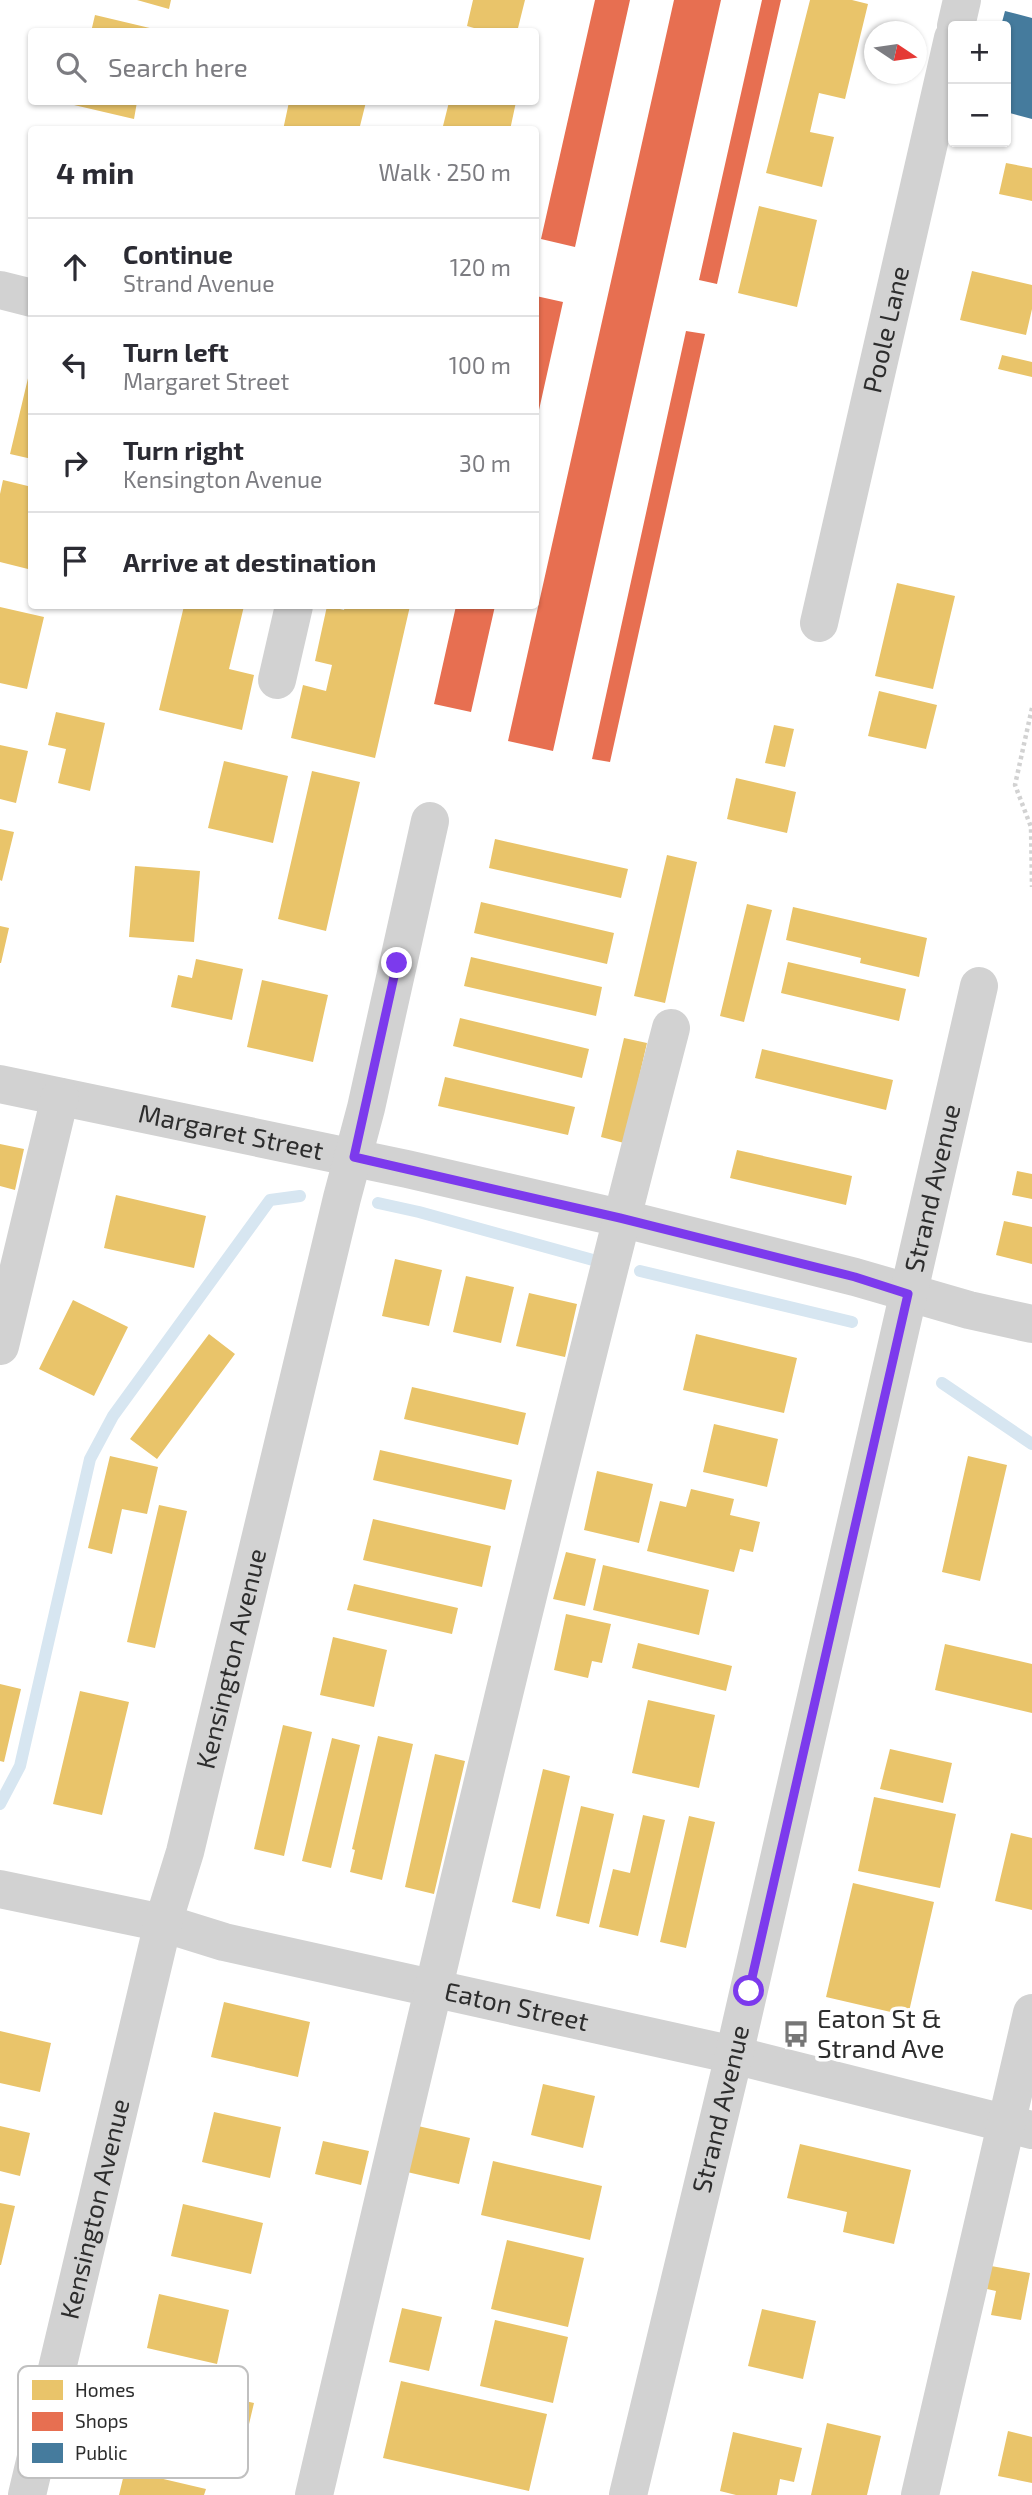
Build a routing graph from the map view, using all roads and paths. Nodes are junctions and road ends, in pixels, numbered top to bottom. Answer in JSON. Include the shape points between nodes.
{"nodes":[{"id":1,"x":962,"y":0,"type":"edge"},
{"id":2,"x":957,"y":21,"type":"edge"},
{"id":3,"x":948,"y":60,"type":"edge"},
{"id":4,"x":0,"y":290,"type":"edge"},
{"id":5,"x":28,"y":297,"type":"edge"},
{"id":6,"x":293,"y":609,"type":"edge"},
{"id":7,"x":820,"y":623,"type":"dead end"},
{"id":8,"x":277,"y":680,"type":"dead end"},
{"id":9,"x":1032,"y":708,"type":"edge"},
{"id":10,"x":430,"y":821,"type":"dead end"},
{"id":11,"x":1032,"y":887,"type":"edge"},
{"id":12,"x":979,"y":986,"type":"dead end"},
{"id":13,"x":671,"y":1028,"type":"dead end"},
{"id":14,"x":0,"y":1084,"type":"edge"},
{"id":15,"x":60,"y":1097,"type":"junction"},
{"id":16,"x":354,"y":1157,"type":"junction"},
{"id":17,"x":620,"y":1218,"type":"junction"},
{"id":18,"x":908,"y":1294,"type":"junction"},
{"id":19,"x":1032,"y":1324,"type":"edge"},
{"id":20,"x":0,"y":1346,"type":"edge"},
{"id":21,"x":0,"y":1889,"type":"edge"},
{"id":22,"x":163,"y":1923,"type":"junction"},
{"id":23,"x":433,"y":1988,"type":"junction"},
{"id":24,"x":1032,"y":2013,"type":"edge"},
{"id":25,"x":734,"y":2055,"type":"junction"},
{"id":26,"x":1020,"y":2127,"type":"edge"},
{"id":27,"x":58,"y":2366,"type":"edge"},
{"id":28,"x":314,"y":2495,"type":"edge"},
{"id":29,"x":628,"y":2495,"type":"edge"},
{"id":30,"x":920,"y":2495,"type":"edge"}],
"edges":[{"from":1,"to":2,"type":"street"},
{"from":3,"to":7,"type":"street","name":"Poole Lane"},
{"from":4,"to":5,"type":"street"},
{"from":6,"to":8,"type":"street"},
{"from":9,"to":11,"type":"path","via":[[1015,785],[1031,827]]},
{"from":10,"to":16,"type":"street","name":"Kensington Avenue"},
{"from":12,"to":18,"type":"street","name":"Strand Avenue"},
{"from":13,"to":17,"type":"street"},
{"from":14,"to":15,"type":"street","name":"Margaret Street"},
{"from":15,"to":16,"type":"street","name":"Margaret Street"},
{"from":15,"to":20,"type":"street"},
{"from":16,"to":17,"type":"street","name":"Margaret Street"},
{"from":16,"to":22,"type":"street","name":"Kensington Avenue","via":[[185,1852]]},
{"from":17,"to":18,"type":"street","name":"Margaret Street"},
{"from":17,"to":23,"type":"street"},
{"from":18,"to":19,"type":"street","name":"Margaret Street"},
{"from":18,"to":25,"type":"street","name":"Strand Avenue"},
{"from":21,"to":22,"type":"street","name":"Eaton Street"},
{"from":22,"to":23,"type":"street","name":"Eaton Street","via":[[224,1942]]},
{"from":22,"to":27,"type":"street","name":"Kensington Avenue"},
{"from":23,"to":25,"type":"street","name":"Eaton Street"},
{"from":23,"to":28,"type":"street"},
{"from":24,"to":26,"type":"street"},
{"from":25,"to":26,"type":"street","name":"Eaton Street"},
{"from":25,"to":29,"type":"street","name":"Strand Avenue"},
{"from":26,"to":30,"type":"street"}]}
